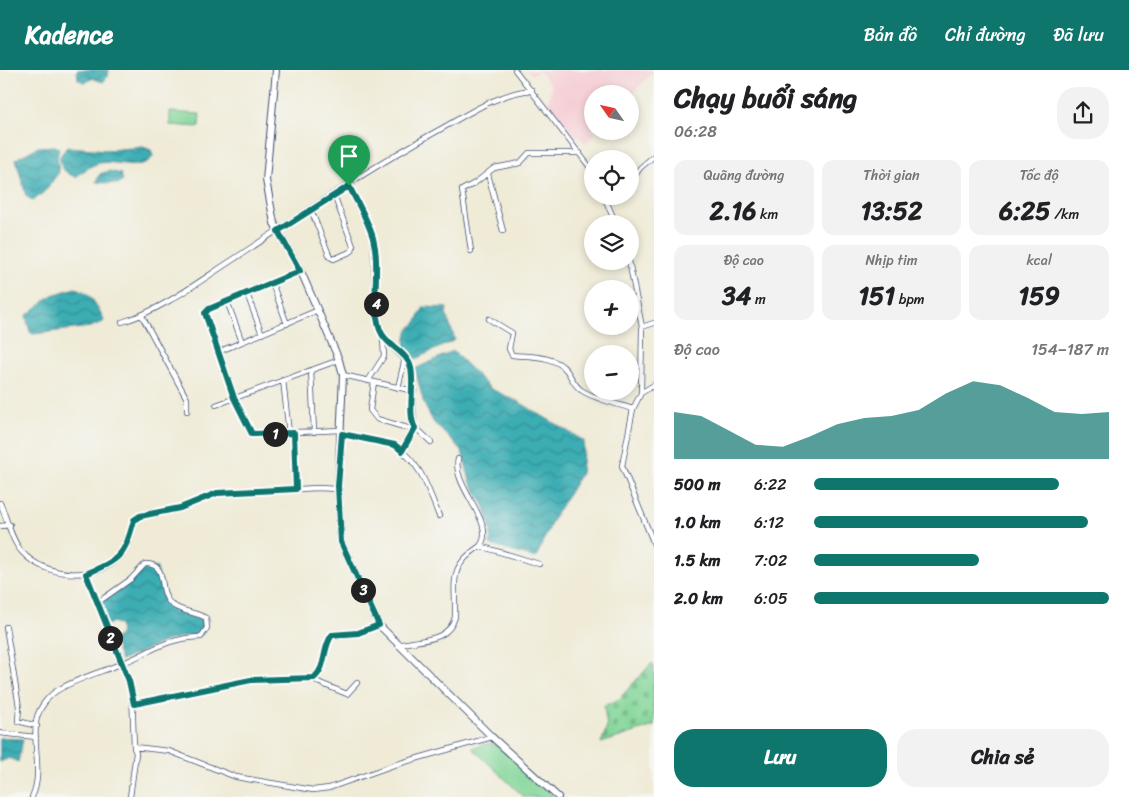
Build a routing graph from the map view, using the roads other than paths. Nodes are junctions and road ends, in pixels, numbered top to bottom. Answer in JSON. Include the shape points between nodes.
{"nodes":[{"id":1,"x":276,"y":70,"type":"edge"},
{"id":2,"x":515,"y":70,"type":"edge"},
{"id":3,"x":532,"y":90,"type":"junction"},
{"id":4,"x":580,"y":153,"type":"junction"},
{"id":5,"x":654,"y":156,"type":"edge"},
{"id":6,"x":584,"y":159,"type":"edge"},
{"id":7,"x":639,"y":170,"type":"edge"},
{"id":8,"x":488,"y":174,"type":"junction"},
{"id":9,"x":349,"y":186,"type":"junction"},
{"id":10,"x":334,"y":195,"type":"junction"},
{"id":11,"x":311,"y":210,"type":"junction"},
{"id":12,"x":278,"y":231,"type":"junction"},
{"id":13,"x":503,"y":231,"type":"dead end"},
{"id":14,"x":471,"y":250,"type":"dead end"},
{"id":15,"x":632,"y":270,"type":"edge"},
{"id":16,"x":300,"y":271,"type":"junction"},
{"id":17,"x":272,"y":283,"type":"junction"},
{"id":18,"x":247,"y":294,"type":"junction"},
{"id":19,"x":227,"y":301,"type":"junction"},
{"id":20,"x":316,"y":311,"type":"junction"},
{"id":21,"x":142,"y":316,"type":"junction"},
{"id":22,"x":489,"y":319,"type":"dead end"},
{"id":23,"x":122,"y":322,"type":"dead end"},
{"id":24,"x":654,"y":323,"type":"edge"},
{"id":25,"x":286,"y":324,"type":"junction"},
{"id":26,"x":642,"y":327,"type":"junction"},
{"id":27,"x":262,"y":334,"type":"junction"},
{"id":28,"x":383,"y":336,"type":"junction"},
{"id":29,"x":242,"y":342,"type":"junction"},
{"id":30,"x":218,"y":352,"type":"junction"},
{"id":31,"x":405,"y":358,"type":"junction"},
{"id":32,"x":339,"y":360,"type":"junction"},
{"id":33,"x":310,"y":370,"type":"junction"},
{"id":34,"x":343,"y":375,"type":"junction"},
{"id":35,"x":283,"y":380,"type":"junction"},
{"id":36,"x":368,"y":381,"type":"junction"},
{"id":37,"x":374,"y":382,"type":"junction"},
{"id":38,"x":654,"y":385,"type":"edge"},
{"id":39,"x":398,"y":388,"type":"junction"},
{"id":40,"x":414,"y":391,"type":"junction"},
{"id":41,"x":640,"y":393,"type":"junction"},
{"id":42,"x":234,"y":398,"type":"junction"},
{"id":43,"x":216,"y":405,"type":"dead end"},
{"id":44,"x":633,"y":409,"type":"junction"},
{"id":45,"x":187,"y":411,"type":"dead end"},
{"id":46,"x":415,"y":429,"type":"junction"},
{"id":47,"x":314,"y":432,"type":"junction"},
{"id":48,"x":342,"y":432,"type":"junction"},
{"id":49,"x":292,"y":433,"type":"junction"},
{"id":50,"x":431,"y":442,"type":"dead end"},
{"id":51,"x":402,"y":451,"type":"junction"},
{"id":52,"x":458,"y":458,"type":"dead end"},
{"id":53,"x":296,"y":489,"type":"junction"},
{"id":54,"x":338,"y":490,"type":"junction"},
{"id":55,"x":0,"y":503,"type":"edge"},
{"id":56,"x":439,"y":516,"type":"dead end"},
{"id":57,"x":10,"y":525,"type":"junction"},
{"id":58,"x":0,"y":526,"type":"edge"},
{"id":59,"x":654,"y":544,"type":"edge"},
{"id":60,"x":480,"y":546,"type":"junction"},
{"id":61,"x":539,"y":564,"type":"dead end"},
{"id":62,"x":86,"y":574,"type":"junction"},
{"id":63,"x":97,"y":603,"type":"junction"},
{"id":64,"x":379,"y":625,"type":"junction"},
{"id":65,"x":6,"y":627,"type":"dead end"},
{"id":66,"x":398,"y":645,"type":"junction"},
{"id":67,"x":121,"y":664,"type":"junction"},
{"id":68,"x":314,"y":678,"type":"junction"},
{"id":69,"x":357,"y":683,"type":"dead end"},
{"id":70,"x":134,"y":704,"type":"junction"},
{"id":71,"x":36,"y":726,"type":"junction"},
{"id":72,"x":0,"y":734,"type":"edge"},
{"id":73,"x":36,"y":737,"type":"junction"},
{"id":74,"x":492,"y":737,"type":"junction"},
{"id":75,"x":134,"y":747,"type":"junction"},
{"id":76,"x":32,"y":797,"type":"edge"},
{"id":77,"x":130,"y":797,"type":"edge"},
{"id":78,"x":558,"y":797,"type":"edge"}],
"edges":[{"from":1,"to":12,"type":"street","via":[[266,180]]},
{"from":2,"to":3,"type":"street"},
{"from":3,"to":4,"type":"street"},
{"from":3,"to":9,"type":"street","via":[[519,91],[486,104],[414,144]]},
{"from":4,"to":6,"type":"street"},
{"from":4,"to":8,"type":"street","via":[[529,153],[520,163],[498,166]]},
{"from":5,"to":7,"type":"street"},
{"from":8,"to":13,"type":"street"},
{"from":8,"to":14,"type":"street","via":[[461,192]]},
{"from":9,"to":10,"type":"street"},
{"from":9,"to":28,"type":"street","via":[[373,238],[376,313]]},
{"from":10,"to":11,"type":"street"},
{"from":10,"to":11,"type":"street","via":[[352,251],[330,257]]},
{"from":11,"to":12,"type":"street"},
{"from":12,"to":16,"type":"street"},
{"from":12,"to":21,"type":"street"},
{"from":15,"to":26,"type":"street"},
{"from":16,"to":17,"type":"street"},
{"from":16,"to":20,"type":"street"},
{"from":17,"to":18,"type":"street"},
{"from":17,"to":25,"type":"street"},
{"from":18,"to":19,"type":"street"},
{"from":18,"to":27,"type":"street"},
{"from":19,"to":29,"type":"street"},
{"from":19,"to":30,"type":"street","via":[[205,313]]},
{"from":20,"to":25,"type":"street"},
{"from":20,"to":32,"type":"street"},
{"from":21,"to":23,"type":"street"},
{"from":21,"to":45,"type":"street","via":[[187,399]]},
{"from":22,"to":44,"type":"street","via":[[512,333],[512,355],[556,362],[584,392]]},
{"from":24,"to":26,"type":"street"},
{"from":25,"to":27,"type":"street"},
{"from":26,"to":41,"type":"street"},
{"from":27,"to":29,"type":"street"},
{"from":28,"to":31,"type":"street"},
{"from":28,"to":36,"type":"street","via":[[384,356]]},
{"from":29,"to":30,"type":"street"},
{"from":30,"to":42,"type":"street"},
{"from":31,"to":39,"type":"street"},
{"from":31,"to":40,"type":"street","via":[[411,365]]},
{"from":32,"to":33,"type":"street"},
{"from":32,"to":34,"type":"street"},
{"from":33,"to":35,"type":"street"},
{"from":33,"to":47,"type":"street"},
{"from":34,"to":36,"type":"street"},
{"from":34,"to":48,"type":"street"},
{"from":35,"to":42,"type":"street"},
{"from":35,"to":49,"type":"street"},
{"from":36,"to":37,"type":"street"},
{"from":37,"to":39,"type":"street"},
{"from":37,"to":46,"type":"street","via":[[370,410],[377,420]]},
{"from":38,"to":41,"type":"street"},
{"from":39,"to":40,"type":"street"},
{"from":40,"to":46,"type":"street","via":[[412,418]]},
{"from":41,"to":44,"type":"street"},
{"from":42,"to":43,"type":"street"},
{"from":42,"to":49,"type":"street","via":[[252,434]]},
{"from":44,"to":59,"type":"street","via":[[622,466]]},
{"from":46,"to":50,"type":"street"},
{"from":46,"to":51,"type":"street"},
{"from":47,"to":48,"type":"street"},
{"from":47,"to":49,"type":"street"},
{"from":48,"to":51,"type":"street","via":[[395,445]]},
{"from":48,"to":54,"type":"street"},
{"from":49,"to":53,"type":"street"},
{"from":51,"to":56,"type":"street","via":[[418,467]]},
{"from":52,"to":60,"type":"street","via":[[456,472],[459,481],[481,519],[484,537]]},
{"from":53,"to":54,"type":"street"},
{"from":53,"to":62,"type":"street","via":[[217,493],[180,508],[140,516],[134,520],[130,538],[119,556]]},
{"from":54,"to":64,"type":"street","via":[[341,542]]},
{"from":55,"to":57,"type":"street"},
{"from":57,"to":58,"type":"street"},
{"from":57,"to":62,"type":"street","via":[[16,543],[25,555],[57,571]]},
{"from":60,"to":61,"type":"street"},
{"from":60,"to":66,"type":"street","via":[[463,558],[456,570],[453,625],[436,639]]},
{"from":62,"to":63,"type":"street"},
{"from":63,"to":67,"type":"street"},
{"from":63,"to":67,"type":"street","via":[[131,579],[140,568],[150,564],[160,569],[168,600],[178,608],[207,620],[206,632],[200,637],[188,636],[170,642]]},
{"from":64,"to":66,"type":"street"},
{"from":64,"to":68,"type":"street","via":[[358,633],[332,635]]},
{"from":65,"to":71,"type":"street","via":[[19,707],[18,720]]},
{"from":66,"to":74,"type":"street"},
{"from":67,"to":70,"type":"street"},
{"from":67,"to":71,"type":"street","via":[[57,690],[41,708]]},
{"from":68,"to":69,"type":"street","via":[[347,694]]},
{"from":68,"to":70,"type":"street","via":[[251,680]]},
{"from":70,"to":75,"type":"street"},
{"from":71,"to":73,"type":"street"},
{"from":72,"to":73,"type":"street"},
{"from":73,"to":76,"type":"street","via":[[37,782]]},
{"from":74,"to":75,"type":"street","via":[[394,765],[330,788],[313,790],[236,777],[169,751]]},
{"from":74,"to":78,"type":"street"},
{"from":75,"to":77,"type":"street"}]}
